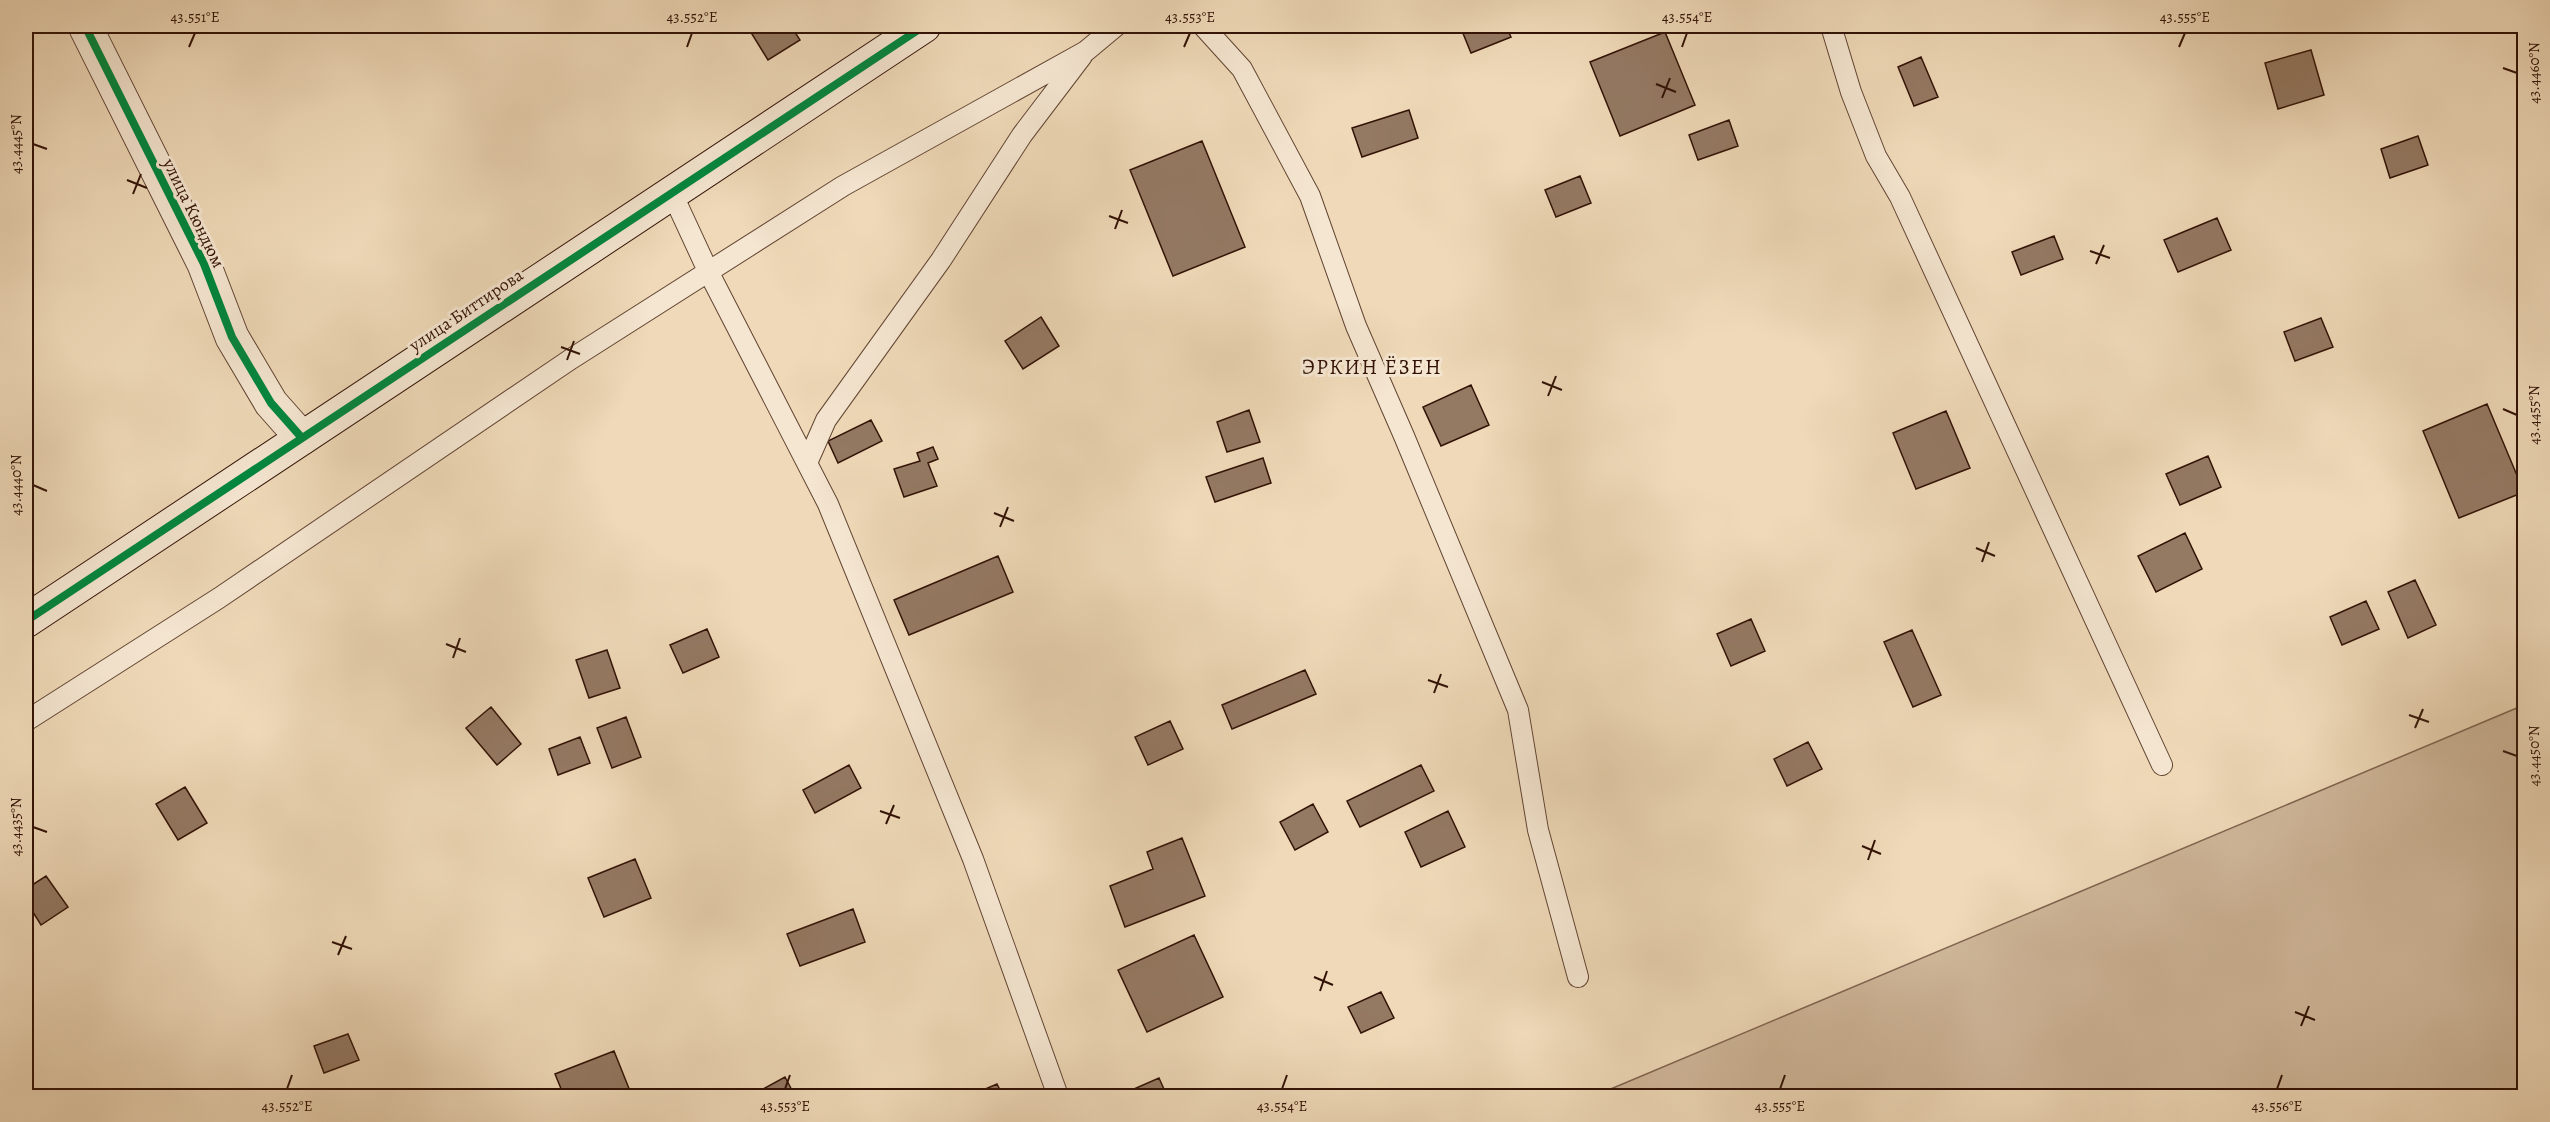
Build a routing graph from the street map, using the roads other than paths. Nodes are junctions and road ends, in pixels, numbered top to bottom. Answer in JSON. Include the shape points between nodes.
{"nodes":[{"id":1,"x":85,"y":26,"type":"edge"},
{"id":2,"x":924,"y":26,"type":"edge"},
{"id":3,"x":1116,"y":26,"type":"edge"},
{"id":4,"x":1203,"y":26,"type":"edge"},
{"id":5,"x":1831,"y":26,"type":"edge"},
{"id":6,"x":1086,"y":51,"type":"junction"},
{"id":7,"x":671,"y":191,"type":"junction"},
{"id":8,"x":708,"y":271,"type":"junction"},
{"id":9,"x":302,"y":438,"type":"junction"},
{"id":10,"x":807,"y":463,"type":"junction"},
{"id":11,"x":26,"y":621,"type":"edge"},
{"id":12,"x":26,"y":721,"type":"edge"},
{"id":13,"x":2162,"y":765,"type":"dead end"},
{"id":14,"x":1578,"y":977,"type":"dead end"},
{"id":15,"x":1058,"y":1096,"type":"edge"}],
"edges":[{"from":1,"to":9,"type":"street","name":"улица Кюндюм","via":[[204,264],[232,337],[271,403]]},
{"from":2,"to":7,"type":"street","name":"улица Биттирова"},
{"from":3,"to":6,"type":"lane"},
{"from":4,"to":14,"type":"lane","via":[[1242,69],[1310,196],[1356,326],[1518,710],[1538,830]]},
{"from":5,"to":13,"type":"lane","via":[[1876,156],[1900,197]]},
{"from":6,"to":8,"type":"lane","via":[[843,186]]},
{"from":6,"to":10,"type":"lane","via":[[1022,135],[941,260],[826,420]]},
{"from":7,"to":8,"type":"lane"},
{"from":7,"to":9,"type":"street","name":"улица Биттирова"},
{"from":8,"to":10,"type":"lane"},
{"from":8,"to":12,"type":"lane","via":[[571,359],[219,598]]},
{"from":9,"to":11,"type":"street","name":"улица Биттирова"},
{"from":10,"to":15,"type":"lane","via":[[828,504],[973,859]]}]}
